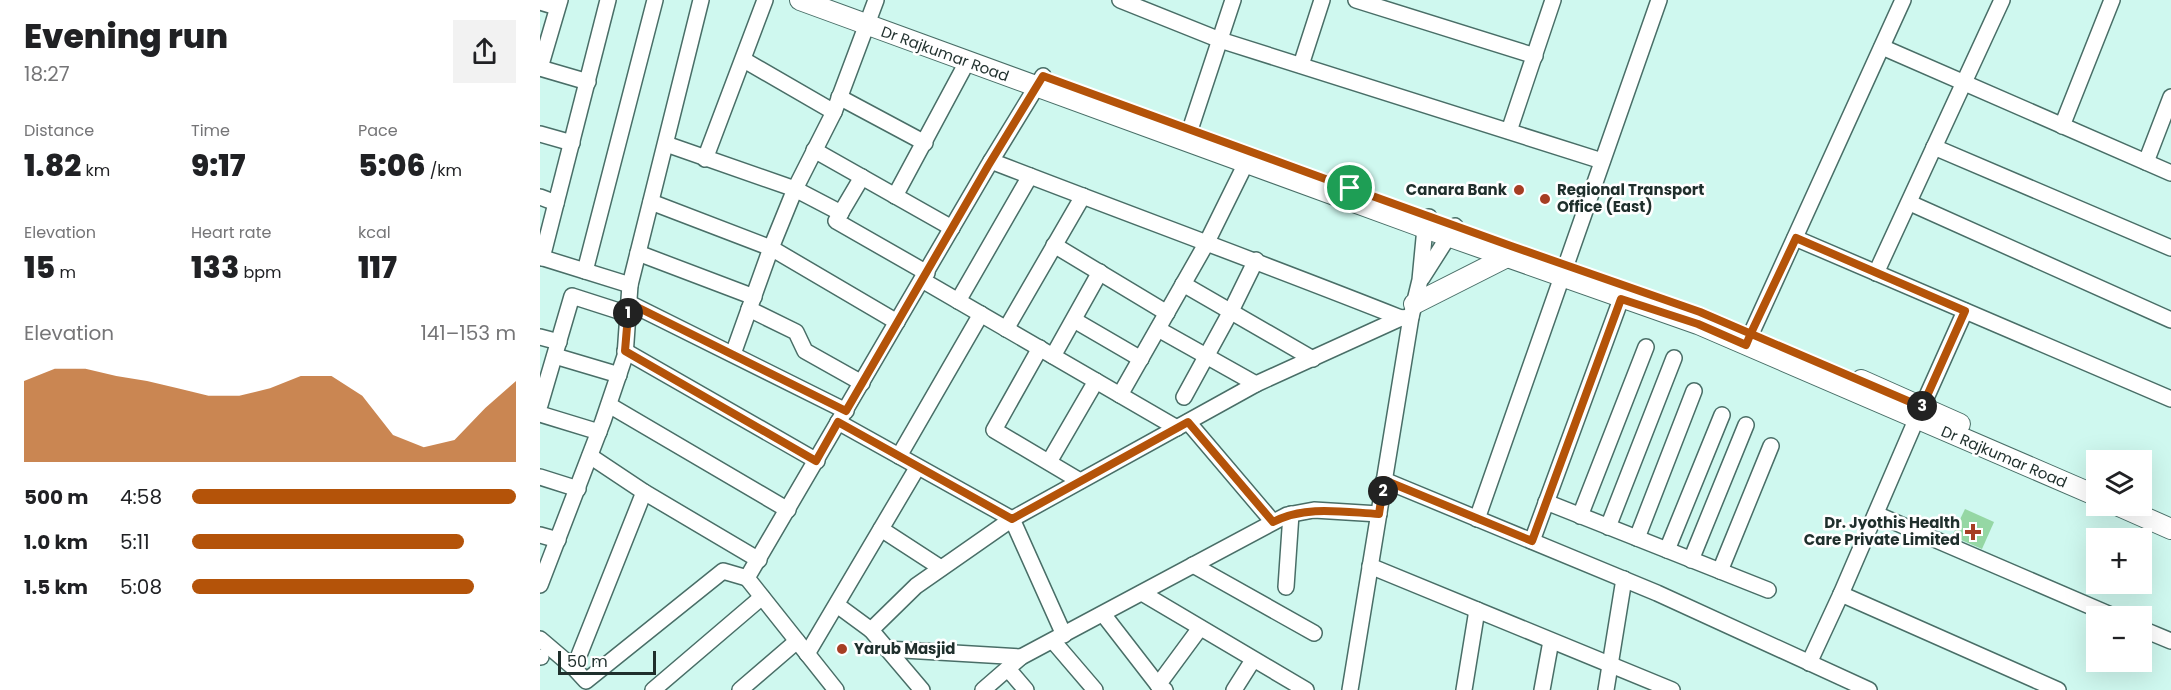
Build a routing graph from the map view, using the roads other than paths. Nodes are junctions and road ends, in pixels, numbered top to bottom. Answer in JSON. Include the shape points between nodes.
{"nodes":[{"id":1,"x":655,"y":0,"type":"edge"},
{"id":2,"x":700,"y":0,"type":"edge"},
{"id":3,"x":765,"y":0,"type":"edge"},
{"id":4,"x":800,"y":0,"type":"edge"},
{"id":5,"x":838,"y":0,"type":"edge"},
{"id":6,"x":1120,"y":0,"type":"edge"},
{"id":7,"x":1233,"y":0,"type":"edge"},
{"id":8,"x":1322,"y":0,"type":"edge"},
{"id":9,"x":1356,"y":0,"type":"edge"},
{"id":10,"x":1554,"y":0,"type":"edge"},
{"id":11,"x":1659,"y":0,"type":"edge"},
{"id":12,"x":1903,"y":0,"type":"edge"},
{"id":13,"x":2002,"y":0,"type":"edge"},
{"id":14,"x":2112,"y":0,"type":"edge"},
{"id":15,"x":607,"y":1,"type":"edge"},
{"id":16,"x":540,"y":2,"type":"edge"},
{"id":17,"x":558,"y":4,"type":"edge"},
{"id":18,"x":1146,"y":5,"type":"edge"},
{"id":19,"x":871,"y":13,"type":"edge"},
{"id":20,"x":1220,"y":40,"type":"junction"},
{"id":21,"x":1882,"y":48,"type":"junction"},
{"id":22,"x":1535,"y":56,"type":"junction"},
{"id":23,"x":744,"y":60,"type":"junction"},
{"id":24,"x":967,"y":62,"type":"junction"},
{"id":25,"x":1301,"y":66,"type":"junction"},
{"id":26,"x":540,"y":68,"type":"edge"},
{"id":27,"x":588,"y":82,"type":"junction"},
{"id":28,"x":1040,"y":82,"type":"junction"},
{"id":29,"x":1965,"y":83,"type":"junction"},
{"id":30,"x":2171,"y":96,"type":"edge"},
{"id":31,"x":836,"y":104,"type":"junction"},
{"id":32,"x":2062,"y":126,"type":"junction"},
{"id":33,"x":1509,"y":131,"type":"junction"},
{"id":34,"x":540,"y":134,"type":"edge"},
{"id":35,"x":1188,"y":135,"type":"junction"},
{"id":36,"x":572,"y":143,"type":"junction"},
{"id":37,"x":925,"y":143,"type":"junction"},
{"id":38,"x":666,"y":144,"type":"junction"},
{"id":39,"x":1934,"y":147,"type":"junction"},
{"id":40,"x":814,"y":150,"type":"junction"},
{"id":41,"x":705,"y":159,"type":"junction"},
{"id":42,"x":991,"y":161,"type":"junction"},
{"id":43,"x":1602,"y":161,"type":"junction"},
{"id":44,"x":2146,"y":162,"type":"junction"},
{"id":45,"x":1246,"y":163,"type":"junction"},
{"id":46,"x":2171,"y":173,"type":"edge"},
{"id":47,"x":1030,"y":176,"type":"junction"},
{"id":48,"x":862,"y":177,"type":"junction"},
{"id":49,"x":795,"y":189,"type":"junction"},
{"id":50,"x":896,"y":196,"type":"junction"},
{"id":51,"x":1083,"y":196,"type":"junction"},
{"id":52,"x":540,"y":197,"type":"edge"},
{"id":53,"x":651,"y":202,"type":"junction"},
{"id":54,"x":556,"y":203,"type":"junction"},
{"id":55,"x":1910,"y":203,"type":"junction"},
{"id":56,"x":841,"y":213,"type":"junction"},
{"id":57,"x":1427,"y":223,"type":"junction"},
{"id":58,"x":952,"y":228,"type":"junction"},
{"id":59,"x":1452,"y":231,"type":"junction"},
{"id":60,"x":1796,"y":238,"type":"junction"},
{"id":61,"x":1206,"y":244,"type":"junction"},
{"id":62,"x":1054,"y":245,"type":"junction"},
{"id":63,"x":771,"y":248,"type":"junction"},
{"id":64,"x":2171,"y":248,"type":"edge"},
{"id":65,"x":1509,"y":251,"type":"junction"},
{"id":66,"x":638,"y":253,"type":"junction"},
{"id":67,"x":541,"y":257,"type":"edge"},
{"id":68,"x":1256,"y":260,"type":"junction"},
{"id":69,"x":585,"y":271,"type":"junction"},
{"id":70,"x":1564,"y":271,"type":"junction"},
{"id":71,"x":1100,"y":272,"type":"junction"},
{"id":72,"x":1876,"y":273,"type":"junction"},
{"id":73,"x":924,"y":276,"type":"junction"},
{"id":74,"x":1420,"y":280,"type":"junction"},
{"id":75,"x":1183,"y":284,"type":"junction"},
{"id":76,"x":630,"y":285,"type":"junction"},
{"id":77,"x":1621,"y":299,"type":"junction"},
{"id":78,"x":958,"y":300,"type":"junction"},
{"id":79,"x":752,"y":303,"type":"junction"},
{"id":80,"x":628,"y":308,"type":"junction"},
{"id":81,"x":1231,"y":311,"type":"junction"},
{"id":82,"x":1965,"y":311,"type":"junction"},
{"id":83,"x":1167,"y":313,"type":"junction"},
{"id":84,"x":1408,"y":313,"type":"junction"},
{"id":85,"x":981,"y":314,"type":"junction"},
{"id":86,"x":1074,"y":320,"type":"junction"},
{"id":87,"x":2171,"y":320,"type":"edge"},
{"id":88,"x":897,"y":322,"type":"junction"},
{"id":89,"x":1006,"y":329,"type":"junction"},
{"id":90,"x":1158,"y":329,"type":"junction"},
{"id":91,"x":540,"y":337,"type":"edge"},
{"id":92,"x":1748,"y":339,"type":"junction"},
{"id":93,"x":1646,"y":347,"type":"dead end"},
{"id":94,"x":557,"y":349,"type":"junction"},
{"id":95,"x":625,"y":351,"type":"junction"},
{"id":96,"x":1047,"y":352,"type":"junction"},
{"id":97,"x":733,"y":354,"type":"junction"},
{"id":98,"x":1208,"y":355,"type":"junction"},
{"id":99,"x":1674,"y":358,"type":"dead end"},
{"id":100,"x":1141,"y":359,"type":"junction"},
{"id":101,"x":1313,"y":359,"type":"junction"},
{"id":102,"x":619,"y":375,"type":"junction"},
{"id":103,"x":1096,"y":381,"type":"junction"},
{"id":104,"x":862,"y":383,"type":"junction"},
{"id":105,"x":1256,"y":384,"type":"junction"},
{"id":106,"x":1694,"y":391,"type":"dead end"},
{"id":107,"x":1120,"y":394,"type":"junction"},
{"id":108,"x":1184,"y":397,"type":"dead end"},
{"id":109,"x":2171,"y":399,"type":"edge"},
{"id":110,"x":540,"y":405,"type":"edge"},
{"id":111,"x":609,"y":405,"type":"junction"},
{"id":112,"x":1919,"y":413,"type":"junction"},
{"id":113,"x":540,"y":414,"type":"edge"},
{"id":114,"x":1722,"y":415,"type":"dead end"},
{"id":115,"x":842,"y":416,"type":"junction"},
{"id":116,"x":1183,"y":425,"type":"junction"},
{"id":117,"x":1746,"y":425,"type":"dead end"},
{"id":118,"x":599,"y":432,"type":"junction"},
{"id":119,"x":1771,"y":446,"type":"dead end"},
{"id":120,"x":590,"y":456,"type":"junction"},
{"id":121,"x":899,"y":456,"type":"junction"},
{"id":122,"x":816,"y":461,"type":"junction"},
{"id":123,"x":1049,"y":462,"type":"junction"},
{"id":124,"x":917,"y":468,"type":"junction"},
{"id":125,"x":540,"y":477,"type":"edge"},
{"id":126,"x":2086,"y":479,"type":"edge"},
{"id":127,"x":1384,"y":480,"type":"junction"},
{"id":128,"x":1080,"y":481,"type":"junction"},
{"id":129,"x":578,"y":489,"type":"junction"},
{"id":130,"x":2086,"y":491,"type":"edge"},
{"id":131,"x":644,"y":492,"type":"junction"},
{"id":132,"x":1546,"y":502,"type":"junction"},
{"id":133,"x":2152,"y":506,"type":"edge"},
{"id":134,"x":788,"y":510,"type":"junction"},
{"id":135,"x":1291,"y":514,"type":"junction"},
{"id":136,"x":1379,"y":514,"type":"junction"},
{"id":137,"x":1876,"y":514,"type":"junction"},
{"id":138,"x":2171,"y":515,"type":"edge"},
{"id":139,"x":1580,"y":516,"type":"junction"},
{"id":140,"x":2143,"y":516,"type":"edge"},
{"id":141,"x":1012,"y":519,"type":"junction"},
{"id":142,"x":1478,"y":519,"type":"junction"},
{"id":143,"x":1273,"y":522,"type":"junction"},
{"id":144,"x":1608,"y":527,"type":"junction"},
{"id":145,"x":2171,"y":528,"type":"edge"},
{"id":146,"x":881,"y":529,"type":"junction"},
{"id":147,"x":540,"y":535,"type":"edge"},
{"id":148,"x":1637,"y":538,"type":"junction"},
{"id":149,"x":558,"y":540,"type":"junction"},
{"id":150,"x":1532,"y":541,"type":"junction"},
{"id":151,"x":1667,"y":550,"type":"junction"},
{"id":152,"x":759,"y":560,"type":"junction"},
{"id":153,"x":1691,"y":560,"type":"junction"},
{"id":154,"x":1193,"y":565,"type":"junction"},
{"id":155,"x":1370,"y":566,"type":"junction"},
{"id":156,"x":941,"y":568,"type":"junction"},
{"id":157,"x":1720,"y":571,"type":"junction"},
{"id":158,"x":747,"y":578,"type":"junction"},
{"id":159,"x":1623,"y":579,"type":"junction"},
{"id":160,"x":540,"y":585,"type":"edge"},
{"id":161,"x":1286,"y":586,"type":"dead end"},
{"id":162,"x":1768,"y":590,"type":"dead end"},
{"id":163,"x":1142,"y":593,"type":"junction"},
{"id":164,"x":1841,"y":594,"type":"junction"},
{"id":165,"x":762,"y":597,"type":"junction"},
{"id":166,"x":837,"y":605,"type":"junction"},
{"id":167,"x":2091,"y":606,"type":"edge"},
{"id":168,"x":1477,"y":610,"type":"junction"},
{"id":169,"x":1103,"y":614,"type":"junction"},
{"id":170,"x":1200,"y":628,"type":"junction"},
{"id":171,"x":871,"y":630,"type":"junction"},
{"id":172,"x":1314,"y":633,"type":"dead end"},
{"id":173,"x":2152,"y":633,"type":"edge"},
{"id":174,"x":1058,"y":638,"type":"junction"},
{"id":175,"x":1551,"y":641,"type":"junction"},
{"id":176,"x":2171,"y":641,"type":"edge"},
{"id":177,"x":802,"y":647,"type":"junction"},
{"id":178,"x":887,"y":649,"type":"junction"},
{"id":179,"x":541,"y":651,"type":"edge"},
{"id":180,"x":1021,"y":657,"type":"junction"},
{"id":181,"x":1254,"y":660,"type":"junction"},
{"id":182,"x":1809,"y":663,"type":"junction"},
{"id":183,"x":1610,"y":666,"type":"junction"},
{"id":184,"x":574,"y":668,"type":"junction"},
{"id":185,"x":1008,"y":669,"type":"junction"},
{"id":186,"x":591,"y":685,"type":"edge"},
{"id":187,"x":1288,"y":685,"type":"edge"},
{"id":188,"x":1162,"y":687,"type":"edge"},
{"id":189,"x":832,"y":689,"type":"edge"},
{"id":190,"x":653,"y":690,"type":"edge"},
{"id":191,"x":740,"y":690,"type":"edge"},
{"id":192,"x":922,"y":690,"type":"edge"},
{"id":193,"x":983,"y":690,"type":"edge"},
{"id":194,"x":1026,"y":690,"type":"edge"},
{"id":195,"x":1095,"y":690,"type":"edge"},
{"id":196,"x":1234,"y":690,"type":"edge"},
{"id":197,"x":1306,"y":690,"type":"edge"},
{"id":198,"x":1350,"y":690,"type":"edge"},
{"id":199,"x":1464,"y":690,"type":"edge"},
{"id":200,"x":1542,"y":690,"type":"edge"},
{"id":201,"x":1606,"y":690,"type":"edge"},
{"id":202,"x":1672,"y":690,"type":"edge"},
{"id":203,"x":1869,"y":690,"type":"edge"},
{"id":204,"x":2058,"y":690,"type":"edge"}],
"edges":[{"from":1,"to":69,"type":"street"},
{"from":2,"to":38,"type":"street"},
{"from":3,"to":23,"type":"street"},
{"from":4,"to":19,"type":"main road","name":"Dr Rajkumar Road"},
{"from":5,"to":19,"type":"main road","name":"Dr Rajkumar Road"},
{"from":6,"to":18,"type":"street"},
{"from":7,"to":20,"type":"street"},
{"from":8,"to":25,"type":"street"},
{"from":9,"to":22,"type":"street"},
{"from":10,"to":22,"type":"street"},
{"from":11,"to":43,"type":"street"},
{"from":12,"to":21,"type":"street"},
{"from":13,"to":29,"type":"street"},
{"from":14,"to":32,"type":"street"},
{"from":15,"to":27,"type":"street"},
{"from":16,"to":17,"type":"street"},
{"from":17,"to":26,"type":"street"},
{"from":18,"to":20,"type":"street"},
{"from":19,"to":24,"type":"main road","name":"Dr Rajkumar Road"},
{"from":19,"to":28,"type":"main road","name":"Dr Rajkumar Road"},
{"from":19,"to":31,"type":"street"},
{"from":20,"to":25,"type":"street"},
{"from":20,"to":35,"type":"street"},
{"from":21,"to":29,"type":"street"},
{"from":21,"to":60,"type":"street"},
{"from":22,"to":33,"type":"street"},
{"from":23,"to":31,"type":"street"},
{"from":23,"to":41,"type":"street"},
{"from":24,"to":28,"type":"main road","name":"Dr Rajkumar Road"},
{"from":24,"to":37,"type":"street"},
{"from":25,"to":33,"type":"street"},
{"from":26,"to":27,"type":"street"},
{"from":27,"to":36,"type":"street"},
{"from":28,"to":35,"type":"main road","name":"Dr Rajkumar Road"},
{"from":28,"to":42,"type":"street"},
{"from":29,"to":32,"type":"street"},
{"from":29,"to":39,"type":"street"},
{"from":30,"to":44,"type":"street"},
{"from":31,"to":37,"type":"street"},
{"from":31,"to":40,"type":"street"},
{"from":32,"to":44,"type":"street"},
{"from":33,"to":43,"type":"street"},
{"from":34,"to":36,"type":"street"},
{"from":35,"to":45,"type":"main road","name":"Dr Rajkumar Road"},
{"from":35,"to":57,"type":"main road","name":"Dr Rajkumar Road"},
{"from":36,"to":54,"type":"street"},
{"from":37,"to":50,"type":"street"},
{"from":38,"to":41,"type":"street"},
{"from":38,"to":53,"type":"street"},
{"from":39,"to":55,"type":"street"},
{"from":39,"to":64,"type":"street"},
{"from":40,"to":48,"type":"street"},
{"from":40,"to":49,"type":"street"},
{"from":41,"to":49,"type":"street"},
{"from":42,"to":47,"type":"street"},
{"from":42,"to":58,"type":"street"},
{"from":43,"to":70,"type":"street"},
{"from":44,"to":46,"type":"street"},
{"from":45,"to":57,"type":"main road","name":"Dr Rajkumar Road"},
{"from":45,"to":61,"type":"street"},
{"from":47,"to":51,"type":"street"},
{"from":47,"to":78,"type":"street"},
{"from":48,"to":50,"type":"street"},
{"from":48,"to":56,"type":"street"},
{"from":49,"to":56,"type":"street"},
{"from":49,"to":63,"type":"street"},
{"from":50,"to":58,"type":"street"},
{"from":51,"to":61,"type":"street"},
{"from":51,"to":62,"type":"street"},
{"from":52,"to":54,"type":"street"},
{"from":53,"to":63,"type":"street"},
{"from":53,"to":66,"type":"street"},
{"from":54,"to":67,"type":"street"},
{"from":55,"to":72,"type":"street"},
{"from":55,"to":87,"type":"street"},
{"from":56,"to":73,"type":"street","via":[[836,221]]},
{"from":57,"to":59,"type":"main road","name":"Dr Rajkumar Road"},
{"from":57,"to":74,"type":"street"},
{"from":58,"to":73,"type":"street"},
{"from":59,"to":65,"type":"main road","name":"Dr Rajkumar Road"},
{"from":59,"to":74,"type":"street"},
{"from":60,"to":72,"type":"street"},
{"from":60,"to":92,"type":"street"},
{"from":61,"to":68,"type":"street"},
{"from":61,"to":75,"type":"street"},
{"from":62,"to":71,"type":"street"},
{"from":62,"to":89,"type":"street"},
{"from":63,"to":79,"type":"street"},
{"from":63,"to":88,"type":"street"},
{"from":65,"to":70,"type":"main road","name":"Dr Rajkumar Road"},
{"from":65,"to":84,"type":"main road"},
{"from":66,"to":76,"type":"street"},
{"from":66,"to":79,"type":"street"},
{"from":67,"to":69,"type":"street"},
{"from":68,"to":81,"type":"street"},
{"from":68,"to":84,"type":"street"},
{"from":69,"to":76,"type":"street"},
{"from":70,"to":77,"type":"main road","name":"Dr Rajkumar Road"},
{"from":70,"to":92,"type":"main road","name":"Dr Rajkumar Road","via":[[1700,312]]},
{"from":70,"to":142,"type":"street"},
{"from":71,"to":83,"type":"street"},
{"from":71,"to":86,"type":"street"},
{"from":72,"to":82,"type":"street"},
{"from":73,"to":78,"type":"street"},
{"from":73,"to":88,"type":"street"},
{"from":74,"to":84,"type":"street"},
{"from":75,"to":81,"type":"street"},
{"from":75,"to":83,"type":"street"},
{"from":76,"to":80,"type":"street"},
{"from":77,"to":92,"type":"main road","name":"Dr Rajkumar Road"},
{"from":77,"to":132,"type":"street"},
{"from":78,"to":85,"type":"street"},
{"from":79,"to":97,"type":"street"},
{"from":79,"to":104,"type":"street","via":[[796,332],[805,351]]},
{"from":80,"to":94,"type":"street","via":[[572,296]]},
{"from":80,"to":95,"type":"street"},
{"from":80,"to":97,"type":"street"},
{"from":81,"to":98,"type":"street"},
{"from":81,"to":101,"type":"street"},
{"from":82,"to":109,"type":"street"},
{"from":82,"to":112,"type":"street"},
{"from":83,"to":90,"type":"street"},
{"from":84,"to":101,"type":"street"},
{"from":84,"to":127,"type":"street"},
{"from":85,"to":89,"type":"street"},
{"from":85,"to":121,"type":"street"},
{"from":86,"to":96,"type":"street"},
{"from":86,"to":100,"type":"street"},
{"from":88,"to":104,"type":"street"},
{"from":89,"to":96,"type":"street"},
{"from":90,"to":98,"type":"street"},
{"from":90,"to":100,"type":"street"},
{"from":91,"to":94,"type":"street"},
{"from":92,"to":112,"type":"main road","name":"Dr Rajkumar Road"},
{"from":93,"to":139,"type":"street"},
{"from":94,"to":102,"type":"street"},
{"from":94,"to":110,"type":"street"},
{"from":95,"to":102,"type":"street"},
{"from":95,"to":122,"type":"street"},
{"from":96,"to":103,"type":"street"},
{"from":96,"to":123,"type":"street","via":[[994,430]]},
{"from":97,"to":115,"type":"street"},
{"from":98,"to":105,"type":"street"},
{"from":98,"to":108,"type":"street"},
{"from":99,"to":144,"type":"street"},
{"from":100,"to":107,"type":"street"},
{"from":101,"to":105,"type":"street"},
{"from":102,"to":111,"type":"street"},
{"from":103,"to":107,"type":"street"},
{"from":103,"to":123,"type":"street"},
{"from":104,"to":115,"type":"street"},
{"from":105,"to":116,"type":"street"},
{"from":106,"to":148,"type":"street"},
{"from":107,"to":116,"type":"street"},
{"from":111,"to":118,"type":"street"},
{"from":111,"to":134,"type":"street"},
{"from":112,"to":126,"type":"main road","name":"Dr Rajkumar Road"},
{"from":112,"to":130,"type":"main road","name":"Dr Rajkumar Road"},
{"from":112,"to":137,"type":"street"},
{"from":113,"to":118,"type":"street"},
{"from":114,"to":151,"type":"street"},
{"from":115,"to":121,"type":"street"},
{"from":115,"to":122,"type":"street"},
{"from":116,"to":128,"type":"street"},
{"from":116,"to":143,"type":"street"},
{"from":117,"to":153,"type":"street"},
{"from":118,"to":120,"type":"street"},
{"from":119,"to":157,"type":"street"},
{"from":120,"to":129,"type":"street"},
{"from":120,"to":131,"type":"street"},
{"from":121,"to":124,"type":"street"},
{"from":122,"to":134,"type":"street"},
{"from":123,"to":128,"type":"street"},
{"from":124,"to":141,"type":"street"},
{"from":124,"to":146,"type":"street"},
{"from":125,"to":129,"type":"street"},
{"from":127,"to":136,"type":"street"},
{"from":127,"to":142,"type":"street"},
{"from":128,"to":141,"type":"street"},
{"from":129,"to":149,"type":"street"},
{"from":131,"to":152,"type":"street"},
{"from":131,"to":184,"type":"street"},
{"from":132,"to":139,"type":"street"},
{"from":132,"to":150,"type":"street"},
{"from":133,"to":138,"type":"main road"},
{"from":134,"to":152,"type":"street"},
{"from":135,"to":136,"type":"street","via":[[1314,510]]},
{"from":135,"to":143,"type":"street"},
{"from":135,"to":161,"type":"street"},
{"from":136,"to":155,"type":"street"},
{"from":137,"to":164,"type":"street"},
{"from":137,"to":167,"type":"street"},
{"from":139,"to":144,"type":"street"},
{"from":140,"to":145,"type":"main road"},
{"from":141,"to":156,"type":"street"},
{"from":141,"to":174,"type":"street"},
{"from":142,"to":150,"type":"street"},
{"from":143,"to":154,"type":"street"},
{"from":144,"to":148,"type":"street"},
{"from":146,"to":156,"type":"street"},
{"from":146,"to":166,"type":"street"},
{"from":147,"to":149,"type":"street"},
{"from":148,"to":151,"type":"street"},
{"from":149,"to":160,"type":"street"},
{"from":150,"to":159,"type":"street"},
{"from":151,"to":153,"type":"street"},
{"from":152,"to":158,"type":"street"},
{"from":153,"to":157,"type":"street"},
{"from":154,"to":163,"type":"street"},
{"from":154,"to":172,"type":"street"},
{"from":155,"to":168,"type":"street"},
{"from":155,"to":198,"type":"street"},
{"from":156,"to":171,"type":"street","via":[[916,586]]},
{"from":157,"to":162,"type":"street"},
{"from":158,"to":165,"type":"street"},
{"from":158,"to":186,"type":"street","via":[[723,571]]},
{"from":159,"to":182,"type":"street"},
{"from":159,"to":183,"type":"street"},
{"from":163,"to":169,"type":"street"},
{"from":163,"to":170,"type":"street"},
{"from":164,"to":182,"type":"street"},
{"from":164,"to":204,"type":"street"},
{"from":165,"to":177,"type":"street"},
{"from":165,"to":190,"type":"street"},
{"from":166,"to":171,"type":"street"},
{"from":166,"to":177,"type":"street"},
{"from":168,"to":175,"type":"street"},
{"from":168,"to":199,"type":"street"},
{"from":169,"to":174,"type":"street"},
{"from":169,"to":188,"type":"street"},
{"from":170,"to":181,"type":"street"},
{"from":170,"to":188,"type":"street"},
{"from":171,"to":178,"type":"street"},
{"from":173,"to":176,"type":"street"},
{"from":174,"to":180,"type":"street"},
{"from":174,"to":195,"type":"street"},
{"from":175,"to":183,"type":"street"},
{"from":175,"to":200,"type":"street"},
{"from":177,"to":189,"type":"street"},
{"from":177,"to":191,"type":"street"},
{"from":178,"to":180,"type":"street"},
{"from":178,"to":192,"type":"street"},
{"from":179,"to":184,"type":"street"},
{"from":180,"to":185,"type":"street"},
{"from":181,"to":187,"type":"street"},
{"from":181,"to":196,"type":"street"},
{"from":182,"to":203,"type":"street"},
{"from":183,"to":201,"type":"street"},
{"from":183,"to":202,"type":"street"},
{"from":184,"to":186,"type":"street"},
{"from":185,"to":193,"type":"street"},
{"from":185,"to":194,"type":"street"},
{"from":187,"to":197,"type":"street"}]}
